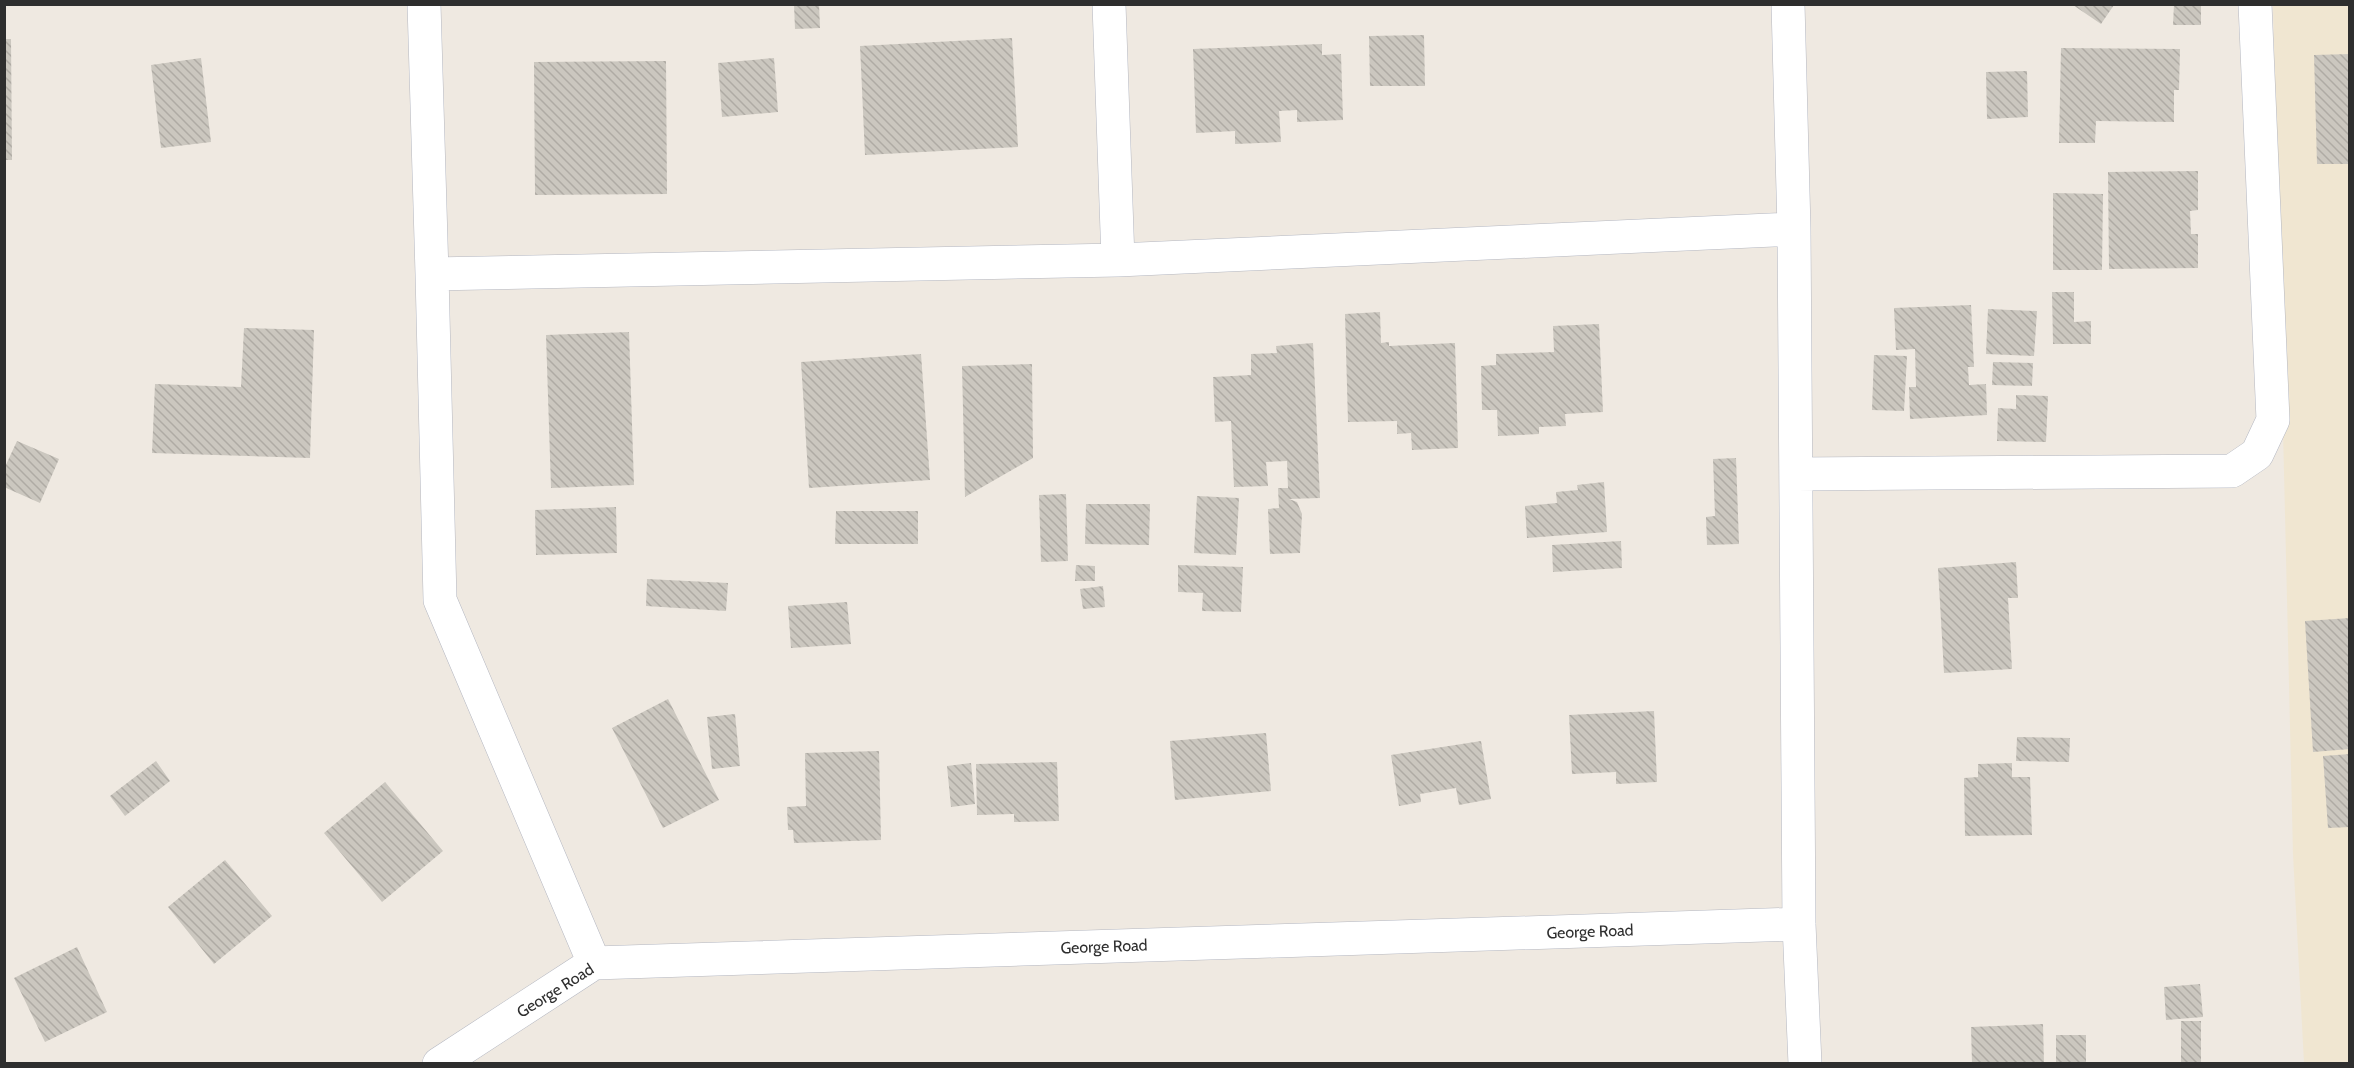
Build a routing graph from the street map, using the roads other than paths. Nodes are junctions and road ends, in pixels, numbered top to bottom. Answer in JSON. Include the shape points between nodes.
{"nodes":[{"id":1,"x":424,"y":4,"type":"edge"},
{"id":2,"x":1109,"y":4,"type":"edge"},
{"id":3,"x":1788,"y":4,"type":"edge"},
{"id":4,"x":2255,"y":4,"type":"edge"},
{"id":5,"x":1794,"y":229,"type":"junction"},
{"id":6,"x":1118,"y":260,"type":"junction"},
{"id":7,"x":432,"y":274,"type":"junction"},
{"id":8,"x":1796,"y":474,"type":"junction"},
{"id":9,"x":1799,"y":924,"type":"junction"},
{"id":10,"x":594,"y":963,"type":"junction"},
{"id":11,"x":440,"y":1064,"type":"edge"},
{"id":12,"x":1805,"y":1064,"type":"edge"}],
"edges":[{"from":1,"to":7,"type":"street"},
{"from":2,"to":6,"type":"street"},
{"from":3,"to":5,"type":"street"},
{"from":4,"to":8,"type":"street","via":[[2273,420],[2257,454],[2232,471]]},
{"from":5,"to":6,"type":"street"},
{"from":5,"to":8,"type":"street"},
{"from":6,"to":7,"type":"street"},
{"from":7,"to":10,"type":"street","via":[[440,600]]},
{"from":8,"to":9,"type":"street"},
{"from":9,"to":10,"type":"street","name":"George Road"},
{"from":9,"to":12,"type":"street"},
{"from":10,"to":11,"type":"street","name":"George Road"}]}
